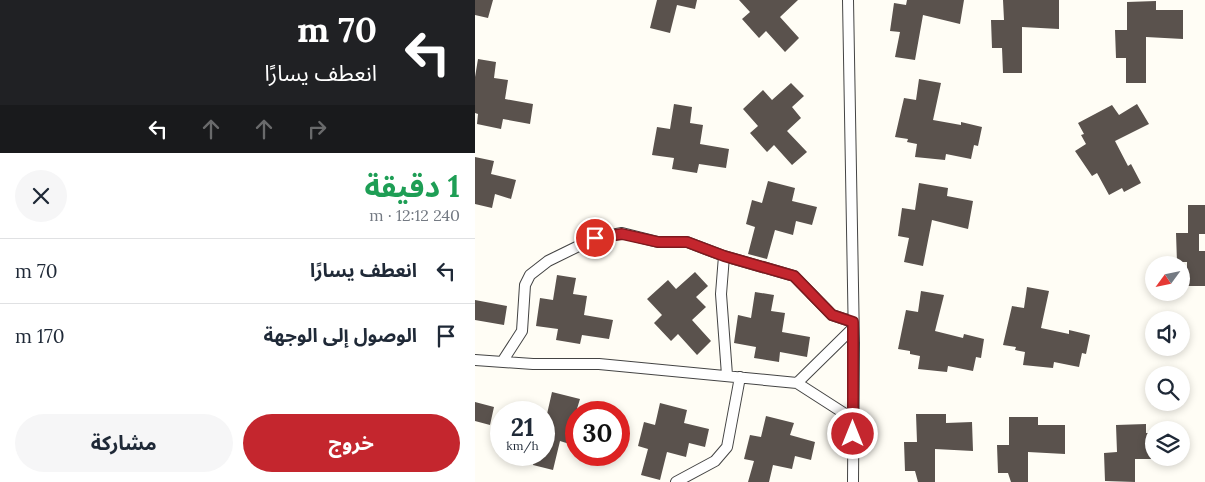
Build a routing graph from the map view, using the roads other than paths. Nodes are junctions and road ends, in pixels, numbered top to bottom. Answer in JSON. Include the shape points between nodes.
{"nodes":[{"id":1,"x":848,"y":0,"type":"edge"},
{"id":2,"x":724,"y":256,"type":"junction"},
{"id":3,"x":853,"y":325,"type":"junction"},
{"id":4,"x":475,"y":360,"type":"edge"},
{"id":5,"x":502,"y":362,"type":"junction"},
{"id":6,"x":727,"y":375,"type":"junction"},
{"id":7,"x":739,"y":377,"type":"junction"},
{"id":8,"x":797,"y":383,"type":"junction"},
{"id":9,"x":853,"y":419,"type":"junction"},
{"id":10,"x":677,"y":482,"type":"edge"},
{"id":11,"x":853,"y":482,"type":"edge"}],
"edges":[{"from":1,"to":3,"type":"street"},
{"from":2,"to":3,"type":"street","via":[[794,276],[832,315]]},
{"from":2,"to":5,"type":"street","via":[[687,242],[658,242],[622,234],[595,238],[548,261],[530,275],[525,285],[522,330]]},
{"from":2,"to":6,"type":"street","via":[[721,294]]},
{"from":3,"to":8,"type":"street"},
{"from":3,"to":9,"type":"street"},
{"from":4,"to":5,"type":"street"},
{"from":5,"to":6,"type":"street","via":[[599,364]]},
{"from":6,"to":7,"type":"street"},
{"from":7,"to":8,"type":"street"},
{"from":7,"to":10,"type":"street","via":[[727,447],[715,461]]},
{"from":8,"to":9,"type":"street"},
{"from":9,"to":11,"type":"street"}]}
